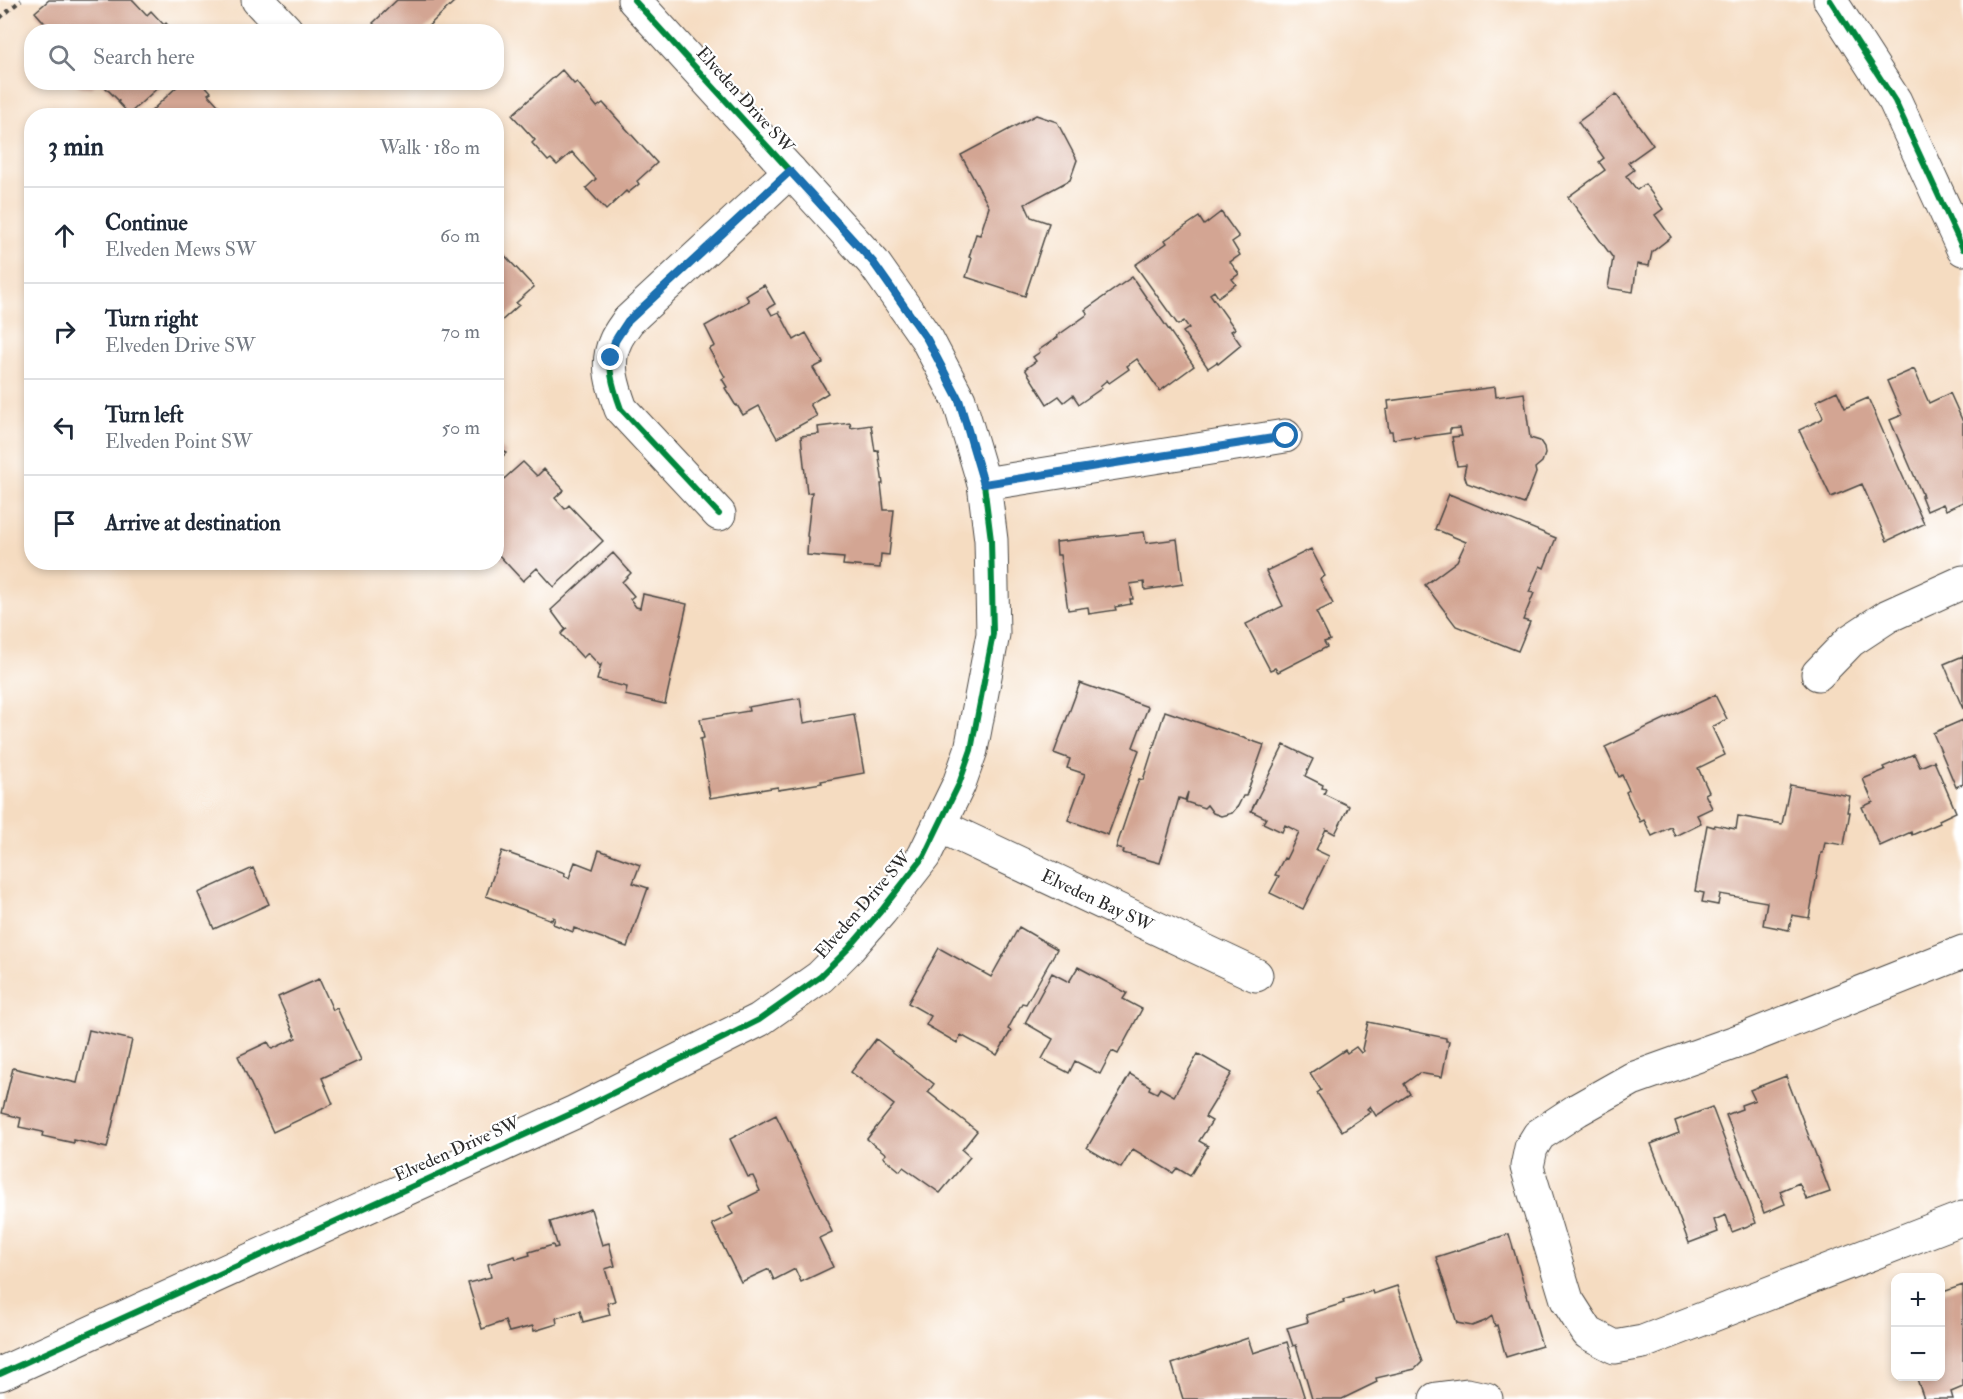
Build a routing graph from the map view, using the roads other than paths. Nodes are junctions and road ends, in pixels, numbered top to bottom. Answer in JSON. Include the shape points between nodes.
{"nodes":[{"id":1,"x":258,"y":0,"type":"edge"},
{"id":2,"x":634,"y":0,"type":"edge"},
{"id":3,"x":1830,"y":0,"type":"edge"},
{"id":4,"x":280,"y":24,"type":"edge"},
{"id":5,"x":790,"y":171,"type":"junction"},
{"id":6,"x":1963,"y":249,"type":"edge"},
{"id":7,"x":1286,"y":436,"type":"dead end"},
{"id":8,"x":984,"y":484,"type":"junction"},
{"id":9,"x":719,"y":514,"type":"dead end"},
{"id":10,"x":1963,"y":582,"type":"edge"},
{"id":11,"x":1818,"y":674,"type":"dead end"},
{"id":12,"x":940,"y":826,"type":"junction"},
{"id":13,"x":1963,"y":952,"type":"edge"},
{"id":14,"x":1256,"y":975,"type":"dead end"},
{"id":15,"x":1963,"y":1218,"type":"edge"},
{"id":16,"x":0,"y":1374,"type":"edge"},
{"id":17,"x":1436,"y":1399,"type":"edge"},
{"id":18,"x":1486,"y":1399,"type":"edge"}],
"edges":[{"from":1,"to":4,"type":"street"},
{"from":2,"to":5,"type":"street","name":"Elveden Drive SW"},
{"from":3,"to":6,"type":"street","via":[[1895,101]]},
{"from":5,"to":8,"type":"street","name":"Elveden Drive SW","via":[[873,262],[927,339],[959,400]]},
{"from":5,"to":9,"type":"street","via":[[628,321],[615,341],[611,358],[613,388],[621,409]]},
{"from":7,"to":8,"type":"street"},
{"from":8,"to":12,"type":"street","name":"Elveden Drive SW","via":[[991,540],[993,634],[971,750]]},
{"from":10,"to":11,"type":"street","via":[[1888,616],[1850,641]]},
{"from":12,"to":14,"type":"street","name":"Elveden Bay SW"},
{"from":12,"to":16,"type":"street","name":"Elveden Drive SW","via":[[924,856],[849,948],[820,976],[759,1020],[575,1112]]},
{"from":13,"to":15,"type":"street","via":[[1632,1079],[1539,1135],[1527,1167],[1567,1300],[1588,1333],[1615,1347],[1643,1342]]},
{"from":17,"to":18,"type":"street","via":[[1467,1395]]}]}
